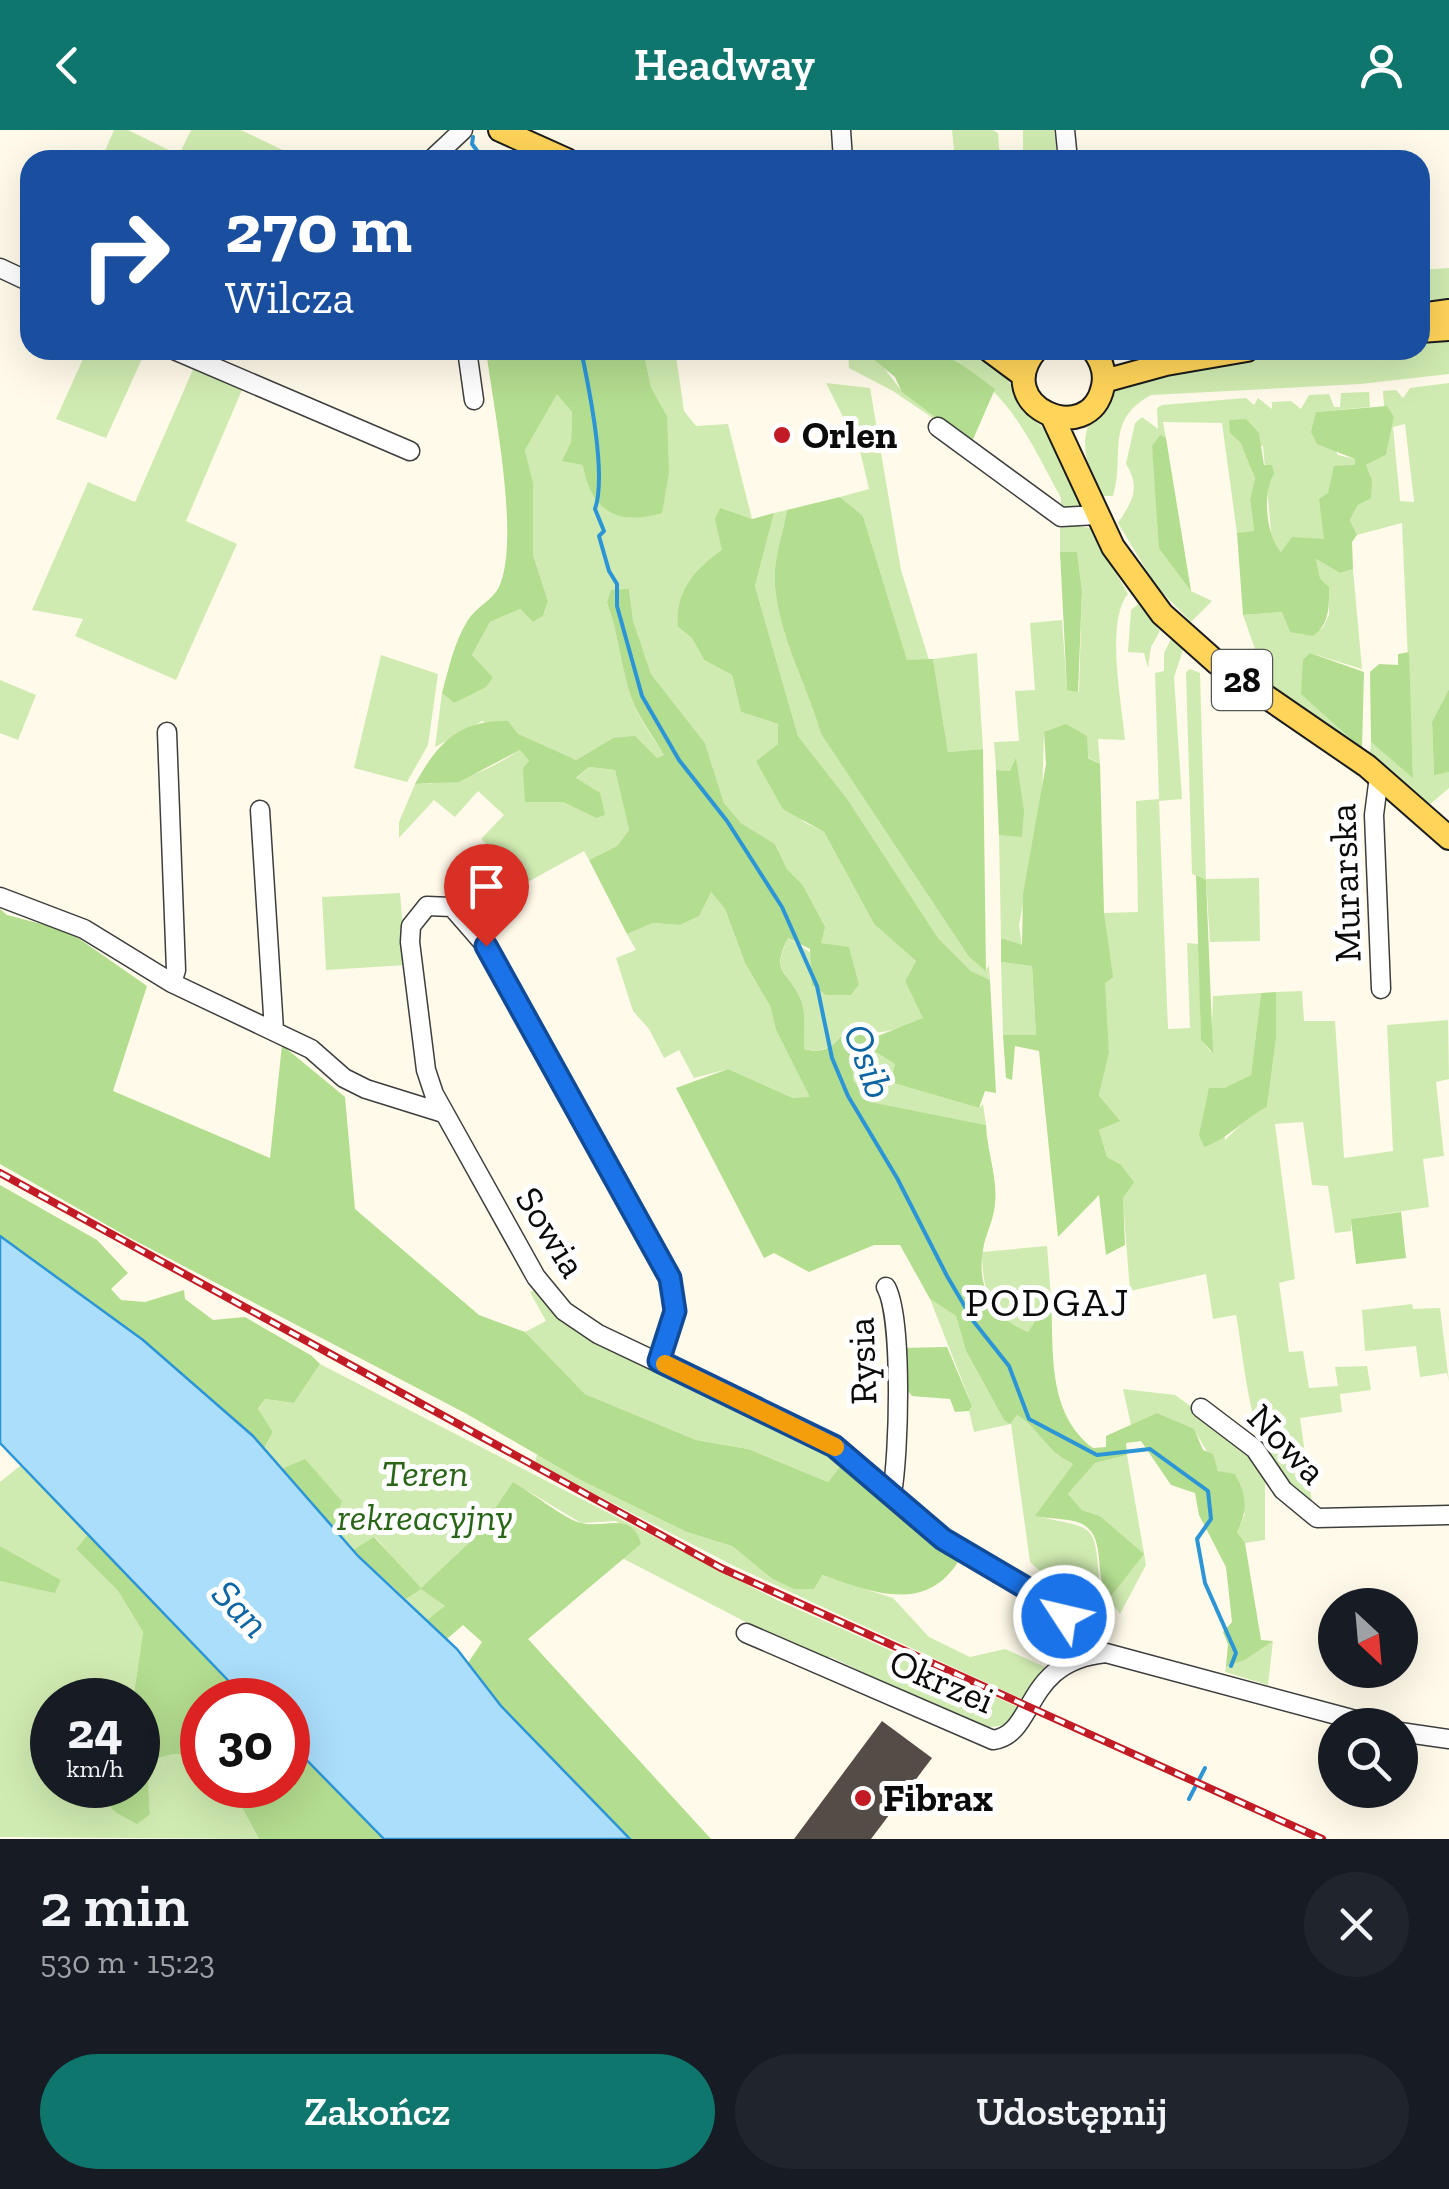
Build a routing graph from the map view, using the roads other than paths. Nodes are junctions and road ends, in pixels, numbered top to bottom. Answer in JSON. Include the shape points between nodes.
{"nodes":[{"id":1,"x":464,"y":130,"type":"edge"},
{"id":2,"x":500,"y":130,"type":"edge"},
{"id":3,"x":442,"y":150,"type":"edge"},
{"id":4,"x":545,"y":150,"type":"edge"},
{"id":5,"x":198,"y":360,"type":"edge"},
{"id":6,"x":468,"y":360,"type":"edge"},
{"id":7,"x":1002,"y":360,"type":"edge"},
{"id":8,"x":1027,"y":360,"type":"edge"},
{"id":9,"x":1189,"y":360,"type":"edge"},
{"id":10,"x":1099,"y":363,"type":"edge"},
{"id":11,"x":1024,"y":376,"type":"junction"},
{"id":12,"x":474,"y":400,"type":"dead end"},
{"id":13,"x":1083,"y":414,"type":"junction"},
{"id":14,"x":1052,"y":416,"type":"junction"},
{"id":15,"x":938,"y":427,"type":"dead end"},
{"id":16,"x":410,"y":450,"type":"dead end"},
{"id":17,"x":1083,"y":480,"type":"junction"},
{"id":18,"x":1097,"y":515,"type":"junction"},
{"id":19,"x":168,"y":732,"type":"dead end"},
{"id":20,"x":1379,"y":776,"type":"junction"},
{"id":21,"x":260,"y":810,"type":"dead end"},
{"id":22,"x":1449,"y":838,"type":"edge"},
{"id":23,"x":0,"y":897,"type":"edge"},
{"id":24,"x":172,"y":984,"type":"junction"},
{"id":25,"x":1381,"y":989,"type":"dead end"},
{"id":26,"x":274,"y":1030,"type":"junction"},
{"id":27,"x":443,"y":1113,"type":"junction"},
{"id":28,"x":886,"y":1287,"type":"dead end"},
{"id":29,"x":659,"y":1361,"type":"junction"},
{"id":30,"x":1201,"y":1408,"type":"dead end"},
{"id":31,"x":892,"y":1492,"type":"junction"},
{"id":32,"x":1449,"y":1515,"type":"edge"},
{"id":33,"x":746,"y":1633,"type":"dead end"},
{"id":34,"x":1086,"y":1655,"type":"junction"},
{"id":35,"x":1318,"y":1710,"type":"edge"},
{"id":36,"x":1418,"y":1735,"type":"edge"},
{"id":37,"x":1449,"y":1739,"type":"edge"}],
"edges":[{"from":1,"to":3,"type":"street"},
{"from":2,"to":4,"type":"main road"},
{"from":5,"to":16,"type":"street"},
{"from":6,"to":12,"type":"street"},
{"from":7,"to":11,"type":"main road"},
{"from":8,"to":11,"type":"main road"},
{"from":9,"to":10,"type":"main road"},
{"from":10,"to":13,"type":"main road","via":[[1098,400]]},
{"from":11,"to":14,"type":"main road","number":"28","via":[[1031,401]]},
{"from":13,"to":14,"type":"main road"},
{"from":13,"to":17,"type":"main road","number":"28"},
{"from":14,"to":17,"type":"main road","number":"28"},
{"from":15,"to":18,"type":"street","via":[[1061,517]]},
{"from":17,"to":18,"type":"main road","number":"28"},
{"from":18,"to":20,"type":"main road","number":"28","via":[[1136,583],[1183,635]]},
{"from":19,"to":24,"type":"street"},
{"from":20,"to":22,"type":"main road","number":"28"},
{"from":20,"to":25,"type":"street","name":"Murarska","via":[[1374,815]]},
{"from":21,"to":26,"type":"street"},
{"from":23,"to":24,"type":"street","via":[[84,928]]},
{"from":24,"to":26,"type":"street"},
{"from":26,"to":27,"type":"street","via":[[366,1089]]},
{"from":27,"to":29,"type":"street","name":"Sowia","via":[[554,1302],[598,1334]]},
{"from":27,"to":29,"type":"street","name":"Sowia","via":[[426,1070],[411,926],[427,906],[439,904],[458,912],[486,946],[670,1278],[675,1311]]},
{"from":28,"to":31,"type":"street","name":"Rysia","via":[[896,1307],[899,1432]]},
{"from":29,"to":31,"type":"street","name":"Sowia","via":[[817,1436]]},
{"from":30,"to":32,"type":"street","name":"Nowa","via":[[1255,1449],[1283,1490],[1317,1518]]},
{"from":31,"to":34,"type":"street","name":"Sowia","via":[[943,1539],[1055,1605]]},
{"from":33,"to":34,"type":"street","name":"Okrzei","via":[[993,1740],[1019,1726],[1052,1672]]},
{"from":34,"to":35,"type":"street","via":[[1116,1655]]},
{"from":36,"to":37,"type":"street"}]}
